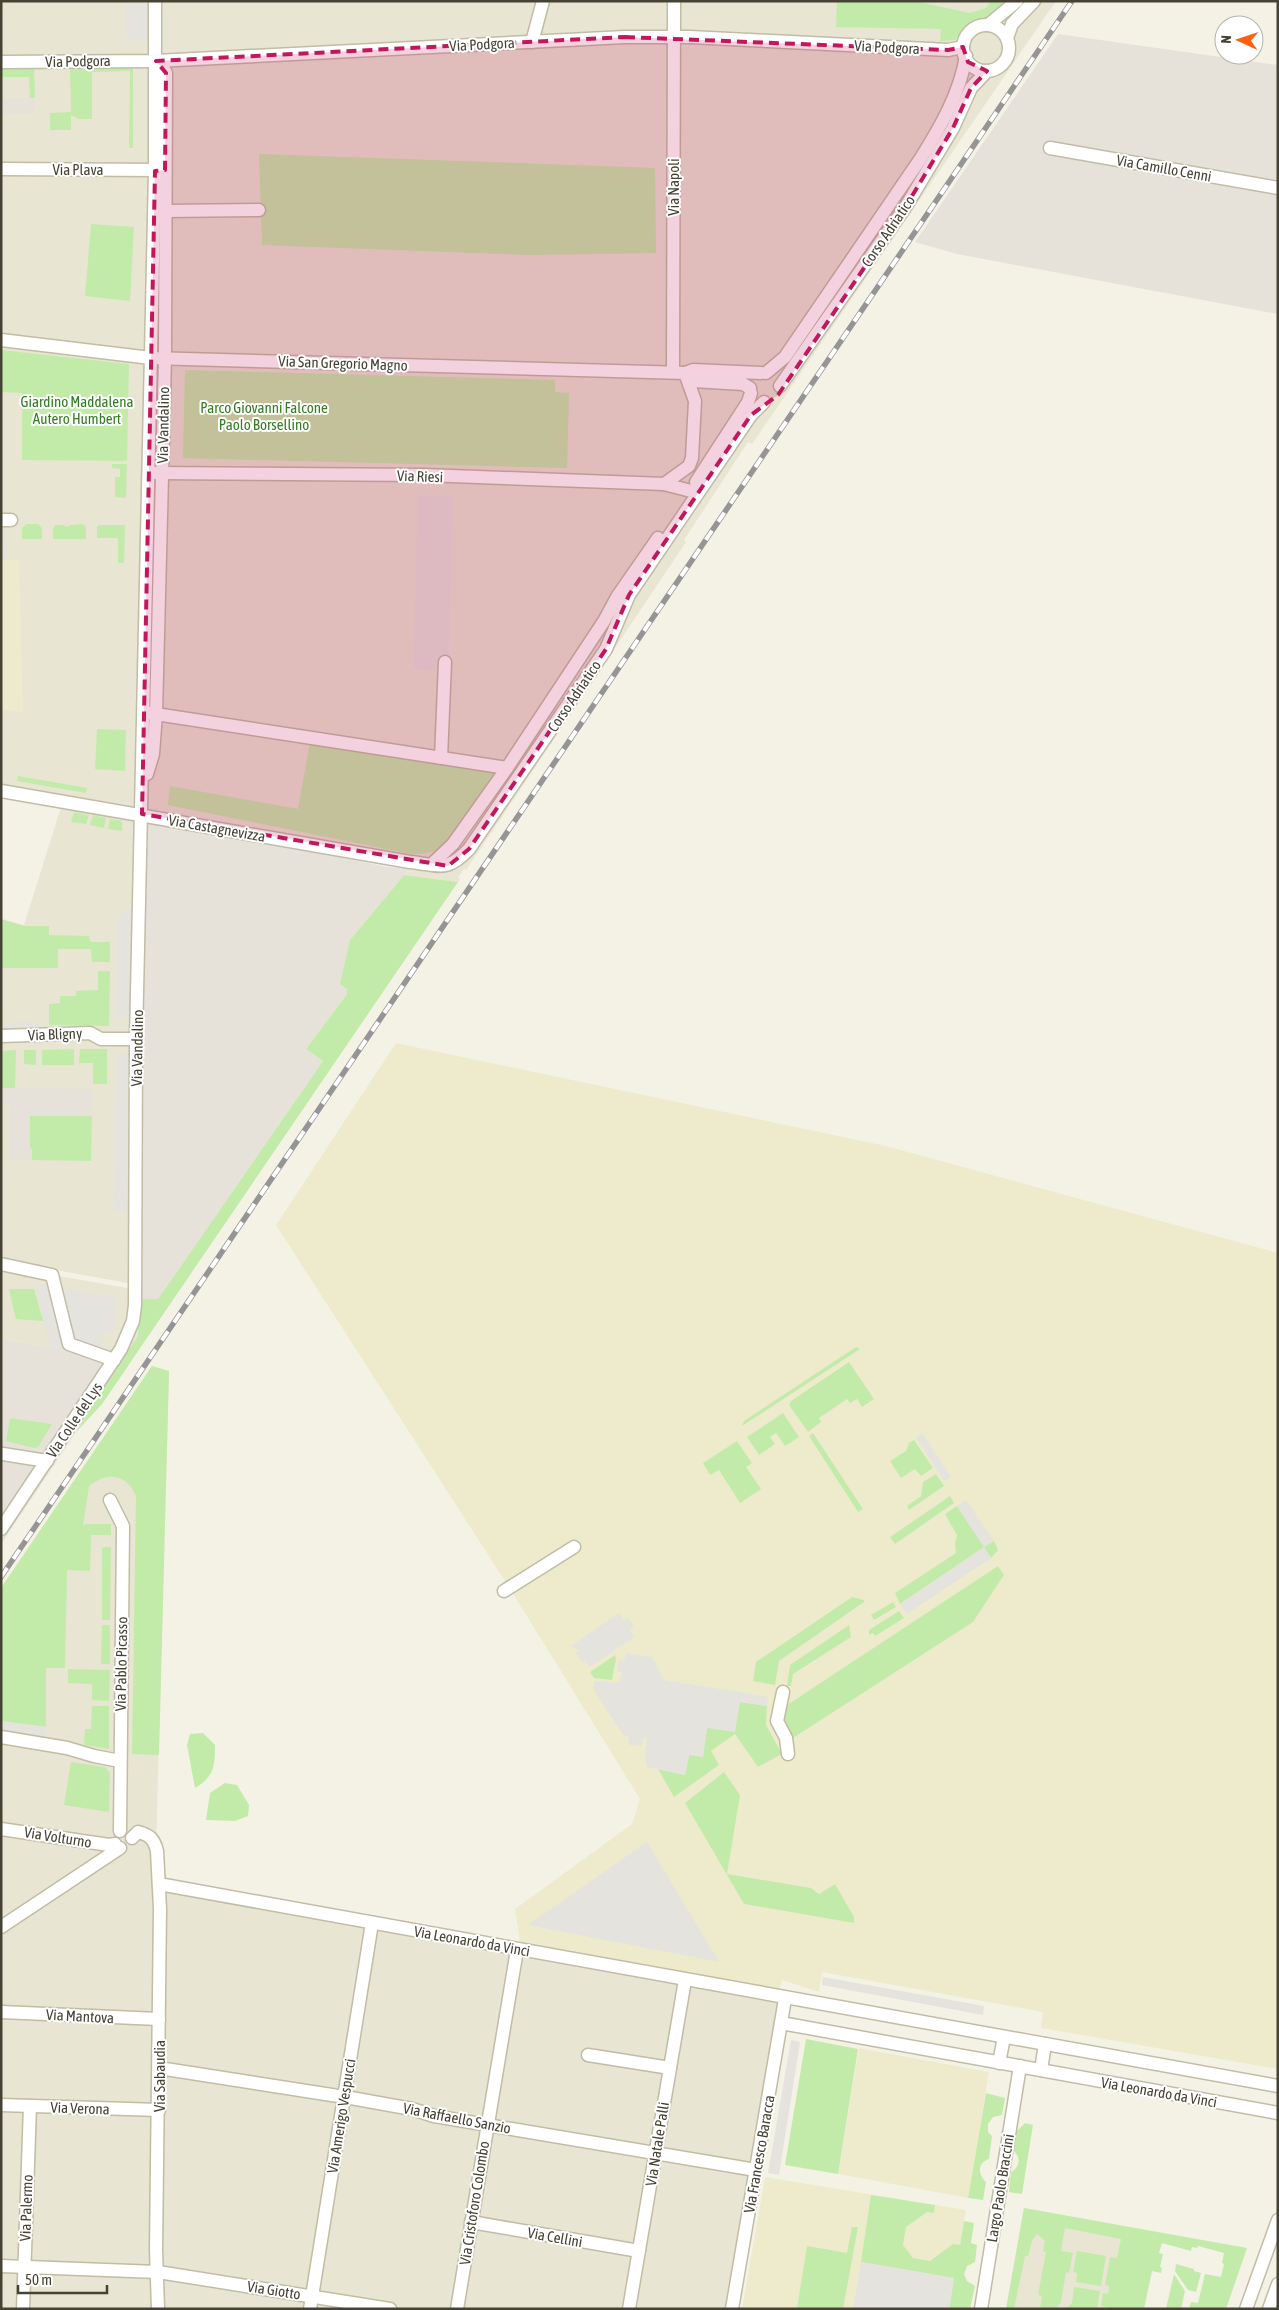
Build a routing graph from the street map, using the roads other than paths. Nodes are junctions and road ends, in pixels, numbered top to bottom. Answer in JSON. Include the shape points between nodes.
{"nodes":[{"id":1,"x":155,"y":1,"type":"edge"},
{"id":2,"x":542,"y":1,"type":"edge"},
{"id":3,"x":674,"y":1,"type":"edge"},
{"id":4,"x":1016,"y":1,"type":"edge"},
{"id":5,"x":1034,"y":1,"type":"edge"},
{"id":6,"x":988,"y":25,"type":"junction"},
{"id":7,"x":673,"y":36,"type":"junction"},
{"id":8,"x":1007,"y":38,"type":"junction"},
{"id":9,"x":532,"y":42,"type":"junction"},
{"id":10,"x":964,"y":51,"type":"junction"},
{"id":11,"x":156,"y":61,"type":"junction"},
{"id":12,"x":1,"y":62,"type":"edge"},
{"id":13,"x":987,"y":71,"type":"junction"},
{"id":14,"x":1050,"y":148,"type":"dead end"},
{"id":15,"x":1,"y":169,"type":"edge"},
{"id":16,"x":160,"y":170,"type":"junction"},
{"id":17,"x":1278,"y":188,"type":"edge"},
{"id":18,"x":259,"y":210,"type":"dead end"},
{"id":19,"x":165,"y":211,"type":"junction"},
{"id":20,"x":1,"y":340,"type":"edge"},
{"id":21,"x":151,"y":358,"type":"junction"},
{"id":22,"x":165,"y":358,"type":"junction"},
{"id":23,"x":679,"y":373,"type":"junction"},
{"id":24,"x":763,"y":373,"type":"junction"},
{"id":25,"x":780,"y":386,"type":"junction"},
{"id":26,"x":750,"y":390,"type":"junction"},
{"id":27,"x":764,"y":402,"type":"junction"},
{"id":28,"x":148,"y":473,"type":"junction"},
{"id":29,"x":162,"y":474,"type":"junction"},
{"id":30,"x":664,"y":484,"type":"junction"},
{"id":31,"x":691,"y":491,"type":"junction"},
{"id":32,"x":445,"y":662,"type":"dead end"},
{"id":33,"x":150,"y":713,"type":"junction"},
{"id":34,"x":441,"y":758,"type":"junction"},
{"id":35,"x":507,"y":768,"type":"junction"},
{"id":36,"x":1,"y":791,"type":"edge"},
{"id":37,"x":142,"y":814,"type":"junction"},
{"id":38,"x":432,"y":864,"type":"junction"},
{"id":39,"x":1,"y":1036,"type":"edge"},
{"id":40,"x":136,"y":1040,"type":"junction"},
{"id":41,"x":1,"y":1264,"type":"edge"},
{"id":42,"x":135,"y":1305,"type":"joint"},
{"id":43,"x":114,"y":1360,"type":"junction"},
{"id":44,"x":3,"y":1454,"type":"dead end"},
{"id":45,"x":47,"y":1461,"type":"junction"},
{"id":46,"x":110,"y":1500,"type":"dead end"},
{"id":47,"x":1,"y":1529,"type":"edge"},
{"id":48,"x":574,"y":1547,"type":"dead end"},
{"id":49,"x":504,"y":1591,"type":"dead end"},
{"id":50,"x":783,"y":1692,"type":"dead end"},
{"id":51,"x":1,"y":1737,"type":"edge"},
{"id":52,"x":788,"y":1754,"type":"dead end"},
{"id":53,"x":120,"y":1761,"type":"junction"},
{"id":54,"x":1,"y":1829,"type":"edge"},
{"id":55,"x":120,"y":1831,"type":"junction"},
{"id":56,"x":132,"y":1838,"type":"junction"},
{"id":57,"x":117,"y":1846,"type":"junction"},
{"id":58,"x":159,"y":1884,"type":"junction"},
{"id":59,"x":372,"y":1923,"type":"junction"},
{"id":60,"x":1,"y":1927,"type":"edge"},
{"id":61,"x":517,"y":1950,"type":"junction"},
{"id":62,"x":685,"y":1980,"type":"junction"},
{"id":63,"x":785,"y":1999,"type":"junction"},
{"id":64,"x":1,"y":2012,"type":"edge"},
{"id":65,"x":159,"y":2019,"type":"junction"},
{"id":66,"x":781,"y":2023,"type":"junction"},
{"id":67,"x":1004,"y":2037,"type":"junction"},
{"id":68,"x":1045,"y":2044,"type":"junction"},
{"id":69,"x":588,"y":2055,"type":"dead end"},
{"id":70,"x":999,"y":2062,"type":"junction"},
{"id":71,"x":1020,"y":2066,"type":"junction"},
{"id":72,"x":159,"y":2068,"type":"junction"},
{"id":73,"x":670,"y":2068,"type":"junction"},
{"id":74,"x":1041,"y":2070,"type":"junction"},
{"id":75,"x":1278,"y":2086,"type":"edge"},
{"id":76,"x":344,"y":2097,"type":"junction"},
{"id":77,"x":1,"y":2105,"type":"edge"},
{"id":78,"x":30,"y":2106,"type":"junction"},
{"id":79,"x":159,"y":2110,"type":"junction"},
{"id":80,"x":1278,"y":2113,"type":"edge"},
{"id":81,"x":487,"y":2124,"type":"junction"},
{"id":82,"x":656,"y":2153,"type":"junction"},
{"id":83,"x":756,"y":2170,"type":"junction"},
{"id":84,"x":1278,"y":2220,"type":"edge"},
{"id":85,"x":471,"y":2222,"type":"junction"},
{"id":86,"x":639,"y":2251,"type":"junction"},
{"id":87,"x":1278,"y":2253,"type":"edge"},
{"id":88,"x":1261,"y":2265,"type":"junction"},
{"id":89,"x":1,"y":2266,"type":"edge"},
{"id":90,"x":24,"y":2267,"type":"junction"},
{"id":91,"x":158,"y":2272,"type":"junction"},
{"id":92,"x":1278,"y":2284,"type":"edge"},
{"id":93,"x":311,"y":2302,"type":"edge"},
{"id":94,"x":23,"y":2309,"type":"edge"},
{"id":95,"x":158,"y":2309,"type":"edge"},
{"id":96,"x":390,"y":2309,"type":"edge"},
{"id":97,"x":457,"y":2309,"type":"edge"},
{"id":98,"x":629,"y":2309,"type":"edge"},
{"id":99,"x":732,"y":2309,"type":"edge"},
{"id":100,"x":981,"y":2309,"type":"edge"},
{"id":101,"x":1246,"y":2309,"type":"edge"},
{"id":102,"x":1269,"y":2309,"type":"edge"}],
"edges":[{"from":1,"to":11,"type":"street","name":"Via Vandalino"},
{"from":2,"to":9,"type":"street"},
{"from":3,"to":7,"type":"street","name":"Via Napoli"},
{"from":4,"to":6,"type":"street","name":"Corso Adriatico"},
{"from":5,"to":8,"type":"street","name":"Corso Adriatico","via":[[1012,24]]},
{"from":6,"to":8,"type":"street","via":[[999,29]]},
{"from":6,"to":10,"type":"street","name":"Corso Adriatico","via":[[970,32]]},
{"from":7,"to":9,"type":"street","name":"Via Podgora"},
{"from":7,"to":10,"type":"street","name":"Via Podgora"},
{"from":7,"to":23,"type":"street","name":"Via Napoli"},
{"from":8,"to":13,"type":"street","name":"Corso Adriatico","via":[[1007,59],[998,68]]},
{"from":9,"to":11,"type":"street","name":"Via Podgora"},
{"from":10,"to":13,"type":"street","via":[[973,67]]},
{"from":10,"to":24,"type":"street","name":"Corso Adriatico","via":[[957,89],[922,158],[785,357]]},
{"from":11,"to":12,"type":"street","name":"Via Podgora"},
{"from":11,"to":16,"type":"street","name":"Via Vandalino","via":[[166,72]]},
{"from":13,"to":25,"type":"street","name":"Corso Adriatico","via":[[971,88],[953,128],[906,206]]},
{"from":14,"to":17,"type":"street","name":"Via Camillo Cenni"},
{"from":15,"to":16,"type":"street","name":"Via Plava"},
{"from":16,"to":19,"type":"street","name":"Via Vandalino"},
{"from":16,"to":21,"type":"street","name":"Via Vandalino"},
{"from":18,"to":19,"type":"street"},
{"from":19,"to":22,"type":"street","name":"Via Vandalino"},
{"from":20,"to":21,"type":"street","name":"Via San Gregorio Magno"},
{"from":21,"to":22,"type":"street","name":"Via San Gregorio Magno"},
{"from":21,"to":28,"type":"street","name":"Via Vandalino"},
{"from":22,"to":23,"type":"street","name":"Via San Gregorio Magno"},
{"from":22,"to":29,"type":"street","name":"Via Vandalino"},
{"from":23,"to":24,"type":"street","name":"Via San Gregorio Magno","via":[[694,370]]},
{"from":23,"to":26,"type":"street","name":"Via San Gregorio Magno","via":[[693,382],[743,384]]},
{"from":23,"to":30,"type":"street","name":"Via Napoli","via":[[695,401],[692,458],[689,466]]},
{"from":24,"to":25,"type":"street","via":[[774,376]]},
{"from":24,"to":26,"type":"street","name":"Corso Adriatico","via":[[753,379]]},
{"from":25,"to":27,"type":"street","name":"Corso Adriatico","via":[[775,398]]},
{"from":26,"to":27,"type":"street","via":[[756,400]]},
{"from":26,"to":31,"type":"street","name":"Corso Adriatico","via":[[748,402]]},
{"from":27,"to":38,"type":"street","name":"Corso Adriatico","via":[[751,416],[629,595],[606,649],[469,849],[448,866]]},
{"from":28,"to":29,"type":"street","name":"Via Riesi"},
{"from":28,"to":33,"type":"street","name":"Via Vandalino"},
{"from":29,"to":30,"type":"street","name":"Via Riesi","via":[[425,476]]},
{"from":29,"to":33,"type":"street","name":"Via Vandalino"},
{"from":30,"to":31,"type":"street","name":"Via Riesi"},
{"from":31,"to":35,"type":"street","name":"Corso Adriatico","via":[[617,597],[600,629]]},
{"from":32,"to":34,"type":"street"},
{"from":33,"to":34,"type":"street"},
{"from":33,"to":37,"type":"street","name":"Via Vandalino"},
{"from":34,"to":35,"type":"street"},
{"from":35,"to":38,"type":"street","name":"Corso Adriatico","via":[[453,844]]},
{"from":36,"to":37,"type":"street","name":"Via Castagnevizza"},
{"from":37,"to":38,"type":"street","name":"Via Castagnevizza"},
{"from":37,"to":40,"type":"street","name":"Via Vandalino"},
{"from":39,"to":40,"type":"street","name":"Via Bligny","via":[[90,1033],[102,1039]]},
{"from":40,"to":42,"type":"street","name":"Via Vandalino"},
{"from":41,"to":43,"type":"street","via":[[52,1275],[69,1344]]},
{"from":42,"to":43,"type":"street","name":"Via Colle del Lys","via":[[128,1337]]},
{"from":43,"to":45,"type":"street","name":"Via Colle del Lys"},
{"from":44,"to":45,"type":"street"},
{"from":45,"to":47,"type":"street","name":"Via Colle del Lys"},
{"from":46,"to":53,"type":"street","name":"Via Pablo Picasso","via":[[123,1526]]},
{"from":48,"to":49,"type":"street"},
{"from":50,"to":52,"type":"street","via":[[777,1721],[786,1738]]},
{"from":51,"to":53,"type":"street"},
{"from":53,"to":55,"type":"street","name":"Via Pablo Picasso"},
{"from":54,"to":57,"type":"street","name":"Via Volturno"},
{"from":55,"to":56,"type":"street","via":[[128,1831]]},
{"from":55,"to":57,"type":"street","via":[[115,1835]]},
{"from":56,"to":57,"type":"street","via":[[130,1846]]},
{"from":56,"to":58,"type":"street","name":"Via Sabaudia","via":[[138,1832],[150,1836],[155,1842]]},
{"from":57,"to":60,"type":"street"},
{"from":58,"to":59,"type":"street","name":"Via Leonardo da Vinci"},
{"from":58,"to":65,"type":"street","name":"Via Sabaudia"},
{"from":59,"to":61,"type":"street","name":"Via Leonardo da Vinci"},
{"from":59,"to":76,"type":"street","name":"Via Amerigo Vespucci"},
{"from":61,"to":62,"type":"street","name":"Via Leonardo da Vinci"},
{"from":61,"to":81,"type":"street","name":"Via Cristoforo Colombo"},
{"from":62,"to":63,"type":"street","name":"Via Leonardo da Vinci"},
{"from":62,"to":73,"type":"street","name":"Via Natale Palli"},
{"from":63,"to":66,"type":"street","name":"Via Francesco Baracca"},
{"from":63,"to":67,"type":"street"},
{"from":64,"to":65,"type":"street","name":"Via Mantova"},
{"from":65,"to":72,"type":"street","name":"Via Sabaudia"},
{"from":66,"to":70,"type":"street"},
{"from":66,"to":83,"type":"street","name":"Via Francesco Baracca"},
{"from":67,"to":68,"type":"street"},
{"from":67,"to":70,"type":"street"},
{"from":68,"to":74,"type":"street"},
{"from":68,"to":75,"type":"street","name":"Via Leonardo da Vinci"},
{"from":69,"to":73,"type":"street"},
{"from":70,"to":71,"type":"street"},
{"from":71,"to":74,"type":"street"},
{"from":71,"to":100,"type":"street","name":"Largo Paolo Braccini"},
{"from":72,"to":76,"type":"street","name":"Via Raffaello Sanzio"},
{"from":72,"to":79,"type":"street","name":"Via Sabaudia"},
{"from":73,"to":82,"type":"street","name":"Via Natale Palli"},
{"from":74,"to":80,"type":"street","name":"Via Leonardo da Vinci"},
{"from":76,"to":81,"type":"street","name":"Via Raffaello Sanzio"},
{"from":76,"to":93,"type":"street","name":"Via Amerigo Vespucci"},
{"from":77,"to":78,"type":"street","name":"Via Verona"},
{"from":78,"to":79,"type":"street","name":"Via Verona"},
{"from":78,"to":90,"type":"street","name":"Via Palermo"},
{"from":79,"to":91,"type":"street","name":"Via Sabaudia"},
{"from":81,"to":82,"type":"street","name":"Via Raffaello Sanzio"},
{"from":81,"to":85,"type":"street","name":"Via Cristoforo Colombo"},
{"from":82,"to":83,"type":"street","name":"Via Raffaello Sanzio"},
{"from":82,"to":86,"type":"street","name":"Via Natale Palli"},
{"from":83,"to":99,"type":"street","name":"Via Francesco Baracca"},
{"from":84,"to":88,"type":"street"},
{"from":85,"to":86,"type":"street","name":"Via Cellini"},
{"from":85,"to":97,"type":"street","name":"Via Cristoforo Colombo"},
{"from":86,"to":98,"type":"street","name":"Via Natale Palli"},
{"from":87,"to":88,"type":"street"},
{"from":88,"to":101,"type":"street"},
{"from":89,"to":90,"type":"street"},
{"from":90,"to":91,"type":"street"},
{"from":90,"to":94,"type":"street","name":"Via Palermo"},
{"from":91,"to":93,"type":"street","name":"Via Giotto"},
{"from":91,"to":95,"type":"street","name":"Via Sabaudia"},
{"from":92,"to":102,"type":"street"},
{"from":93,"to":96,"type":"street","name":"Via Giotto"}]}
